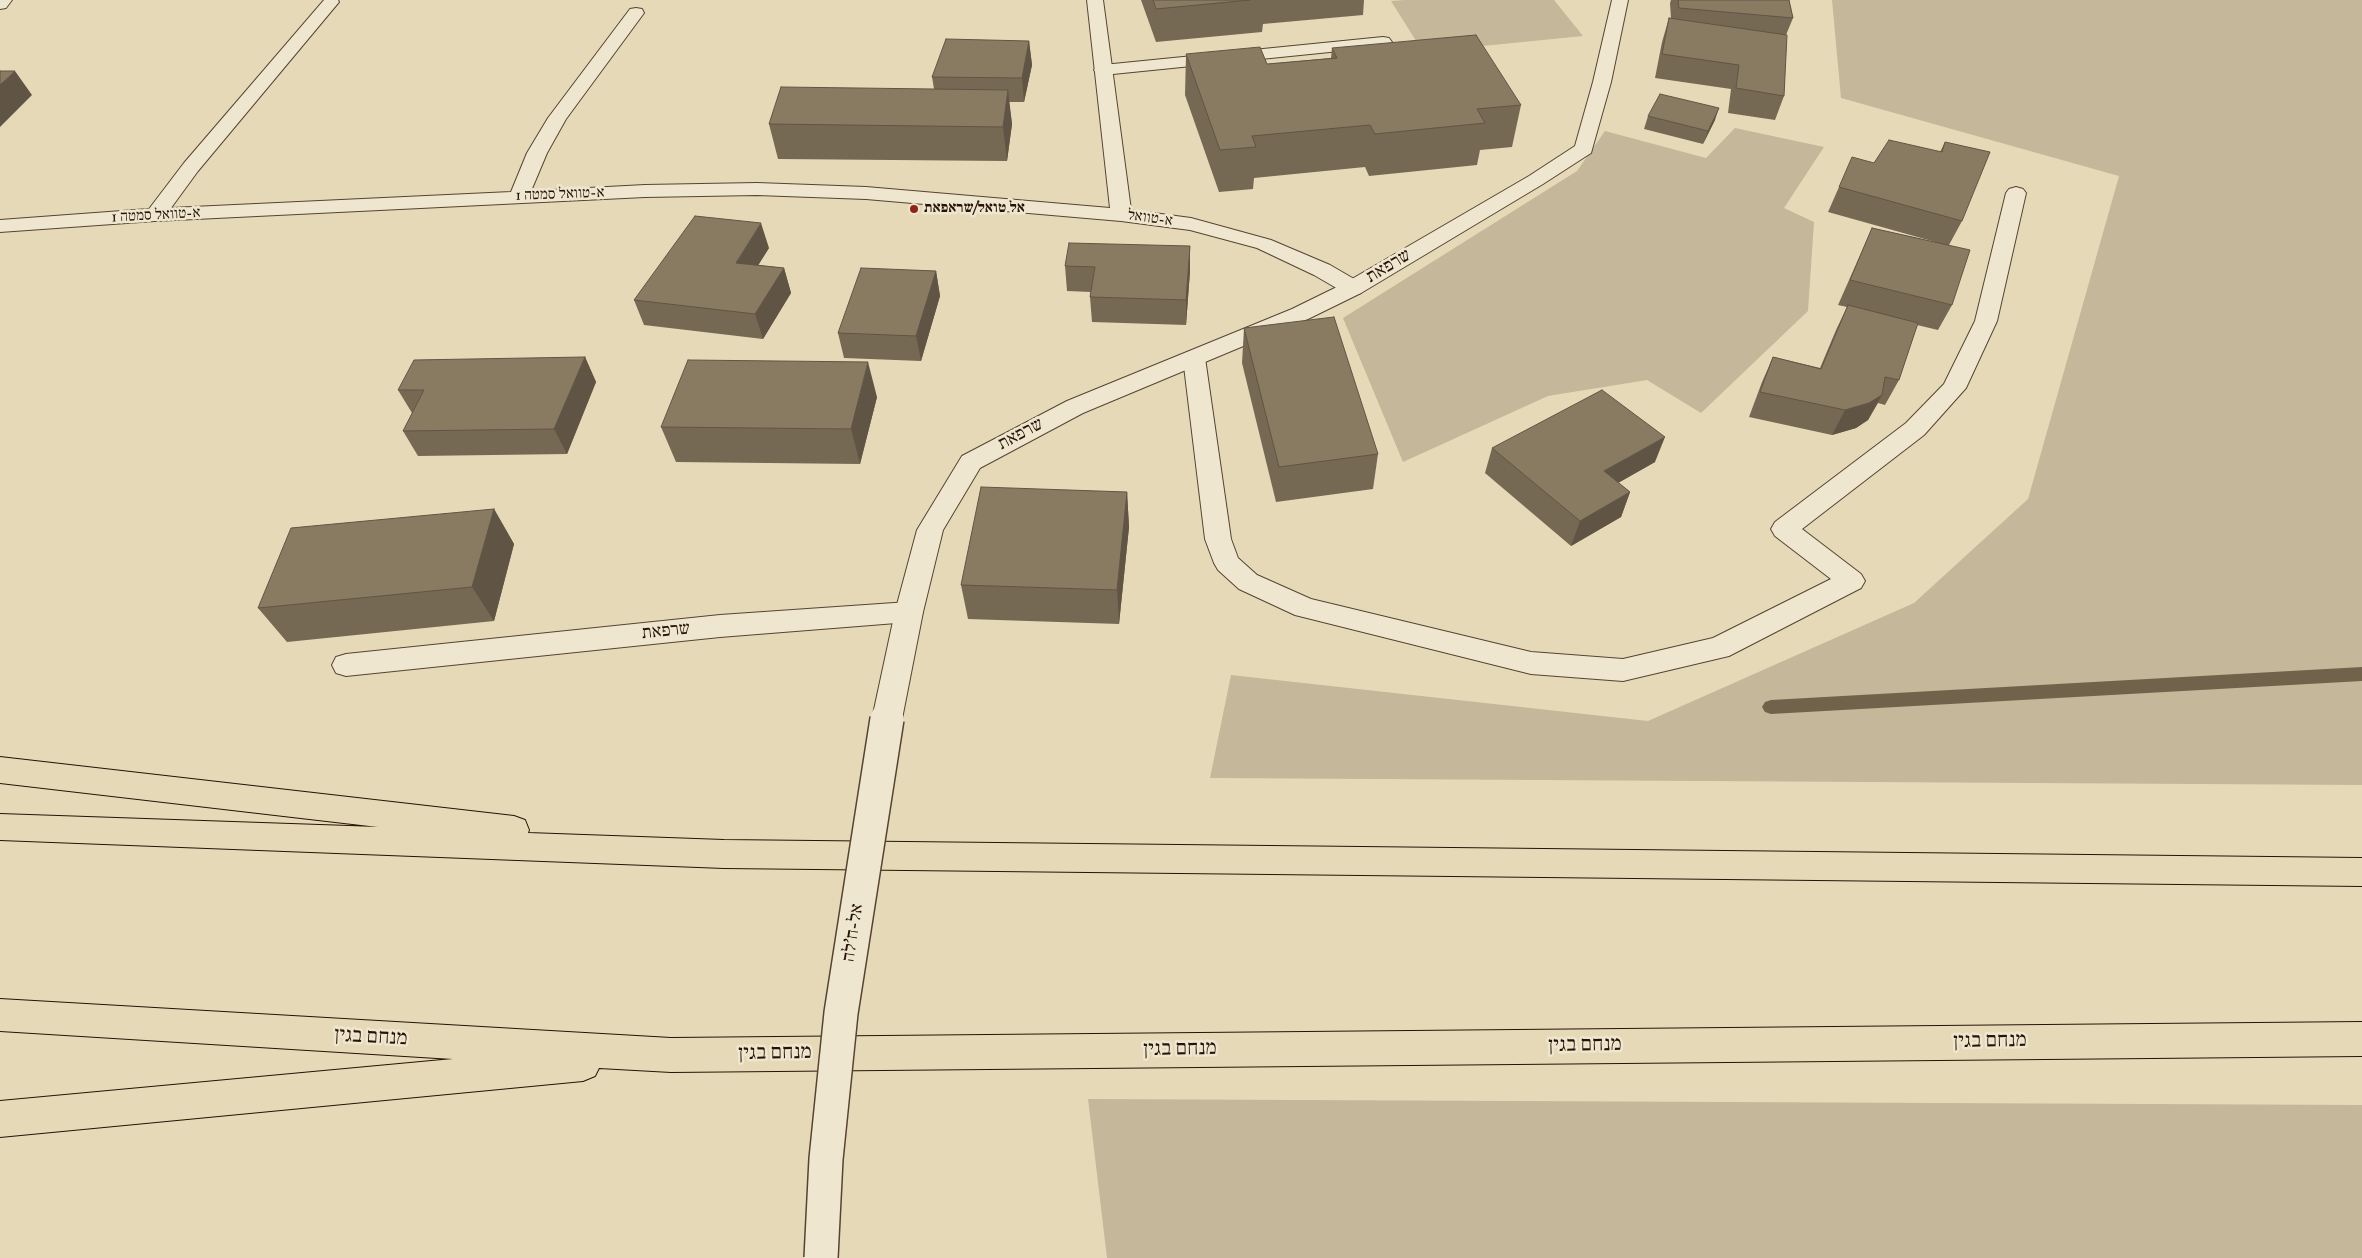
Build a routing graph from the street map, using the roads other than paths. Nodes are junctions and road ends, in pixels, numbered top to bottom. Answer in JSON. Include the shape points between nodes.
{"nodes":[{"id":1,"x":4,"y":0,"type":"edge"},
{"id":2,"x":1095,"y":0,"type":"edge"},
{"id":3,"x":1620,"y":0,"type":"edge"},
{"id":4,"x":331,"y":2,"type":"dead end"},
{"id":5,"x":0,"y":4,"type":"edge"},
{"id":6,"x":636,"y":12,"type":"dead end"},
{"id":7,"x":1383,"y":42,"type":"edge"},
{"id":8,"x":1103,"y":70,"type":"junction"},
{"id":9,"x":2016,"y":193,"type":"dead end"},
{"id":10,"x":518,"y":196,"type":"junction"},
{"id":11,"x":155,"y":215,"type":"junction"},
{"id":12,"x":1121,"y":215,"type":"junction"},
{"id":13,"x":0,"y":226,"type":"edge"},
{"id":14,"x":1353,"y":288,"type":"junction"},
{"id":15,"x":1194,"y":358,"type":"junction"},
{"id":16,"x":909,"y":612,"type":"junction"},
{"id":17,"x":346,"y":665,"type":"dead end"},
{"id":18,"x":0,"y":770,"type":"edge"},
{"id":19,"x":0,"y":827,"type":"edge"},
{"id":20,"x":724,"y":854,"type":"junction"},
{"id":21,"x":2362,"y":872,"type":"edge"},
{"id":22,"x":0,"y":1015,"type":"edge"},
{"id":23,"x":2362,"y":1039,"type":"edge"},
{"id":24,"x":671,"y":1055,"type":"junction"},
{"id":25,"x":0,"y":1119,"type":"edge"},
{"id":26,"x":821,"y":1258,"type":"edge"}],
"edges":[{"from":1,"to":5,"type":"street"},
{"from":2,"to":8,"type":"street","name":"א-טוואל"},
{"from":3,"to":14,"type":"street","name":"שרפאת","via":[[1584,149]]},
{"from":4,"to":11,"type":"street","via":[[191,167]]},
{"from":6,"to":10,"type":"street","via":[[557,118]]},
{"from":7,"to":8,"type":"street"},
{"from":8,"to":12,"type":"street","name":"א-טוואל"},
{"from":9,"to":15,"type":"street","via":[[1986,321],[1954,388],[1914,429],[1784,529],[1852,581],[1719,648],[1623,670],[1531,664],[1305,608],[1248,582],[1227,563],[1218,539]]},
{"from":10,"to":11,"type":"street","name":"א-טוואל סמטה 1"},
{"from":10,"to":12,"type":"street","name":"א-טוואל סמטה 1","via":[[757,190],[866,193]]},
{"from":11,"to":13,"type":"street","name":"א-טוואל סמטה 1"},
{"from":12,"to":14,"type":"street","name":"א-טוואל","via":[[1191,224],[1264,244],[1296,257]]},
{"from":14,"to":15,"type":"street","name":"שרפאת"},
{"from":15,"to":16,"type":"street","name":"שרפאת","via":[[1074,407],[971,462],[930,530]]},
{"from":16,"to":17,"type":"street","name":"שרפאת","via":[[720,626]]},
{"from":16,"to":26,"type":"street","name":"אל-ח'לה","bridge":true,"via":[[887,719],[841,1013],[826,1159]]},
{"from":18,"to":20,"type":"highway"},
{"from":19,"to":20,"type":"highway"},
{"from":20,"to":21,"type":"highway"},
{"from":22,"to":24,"type":"highway","name":"מנחם בגין"},
{"from":23,"to":24,"type":"highway","name":"מנחם בגין"},
{"from":24,"to":25,"type":"highway"}]}
